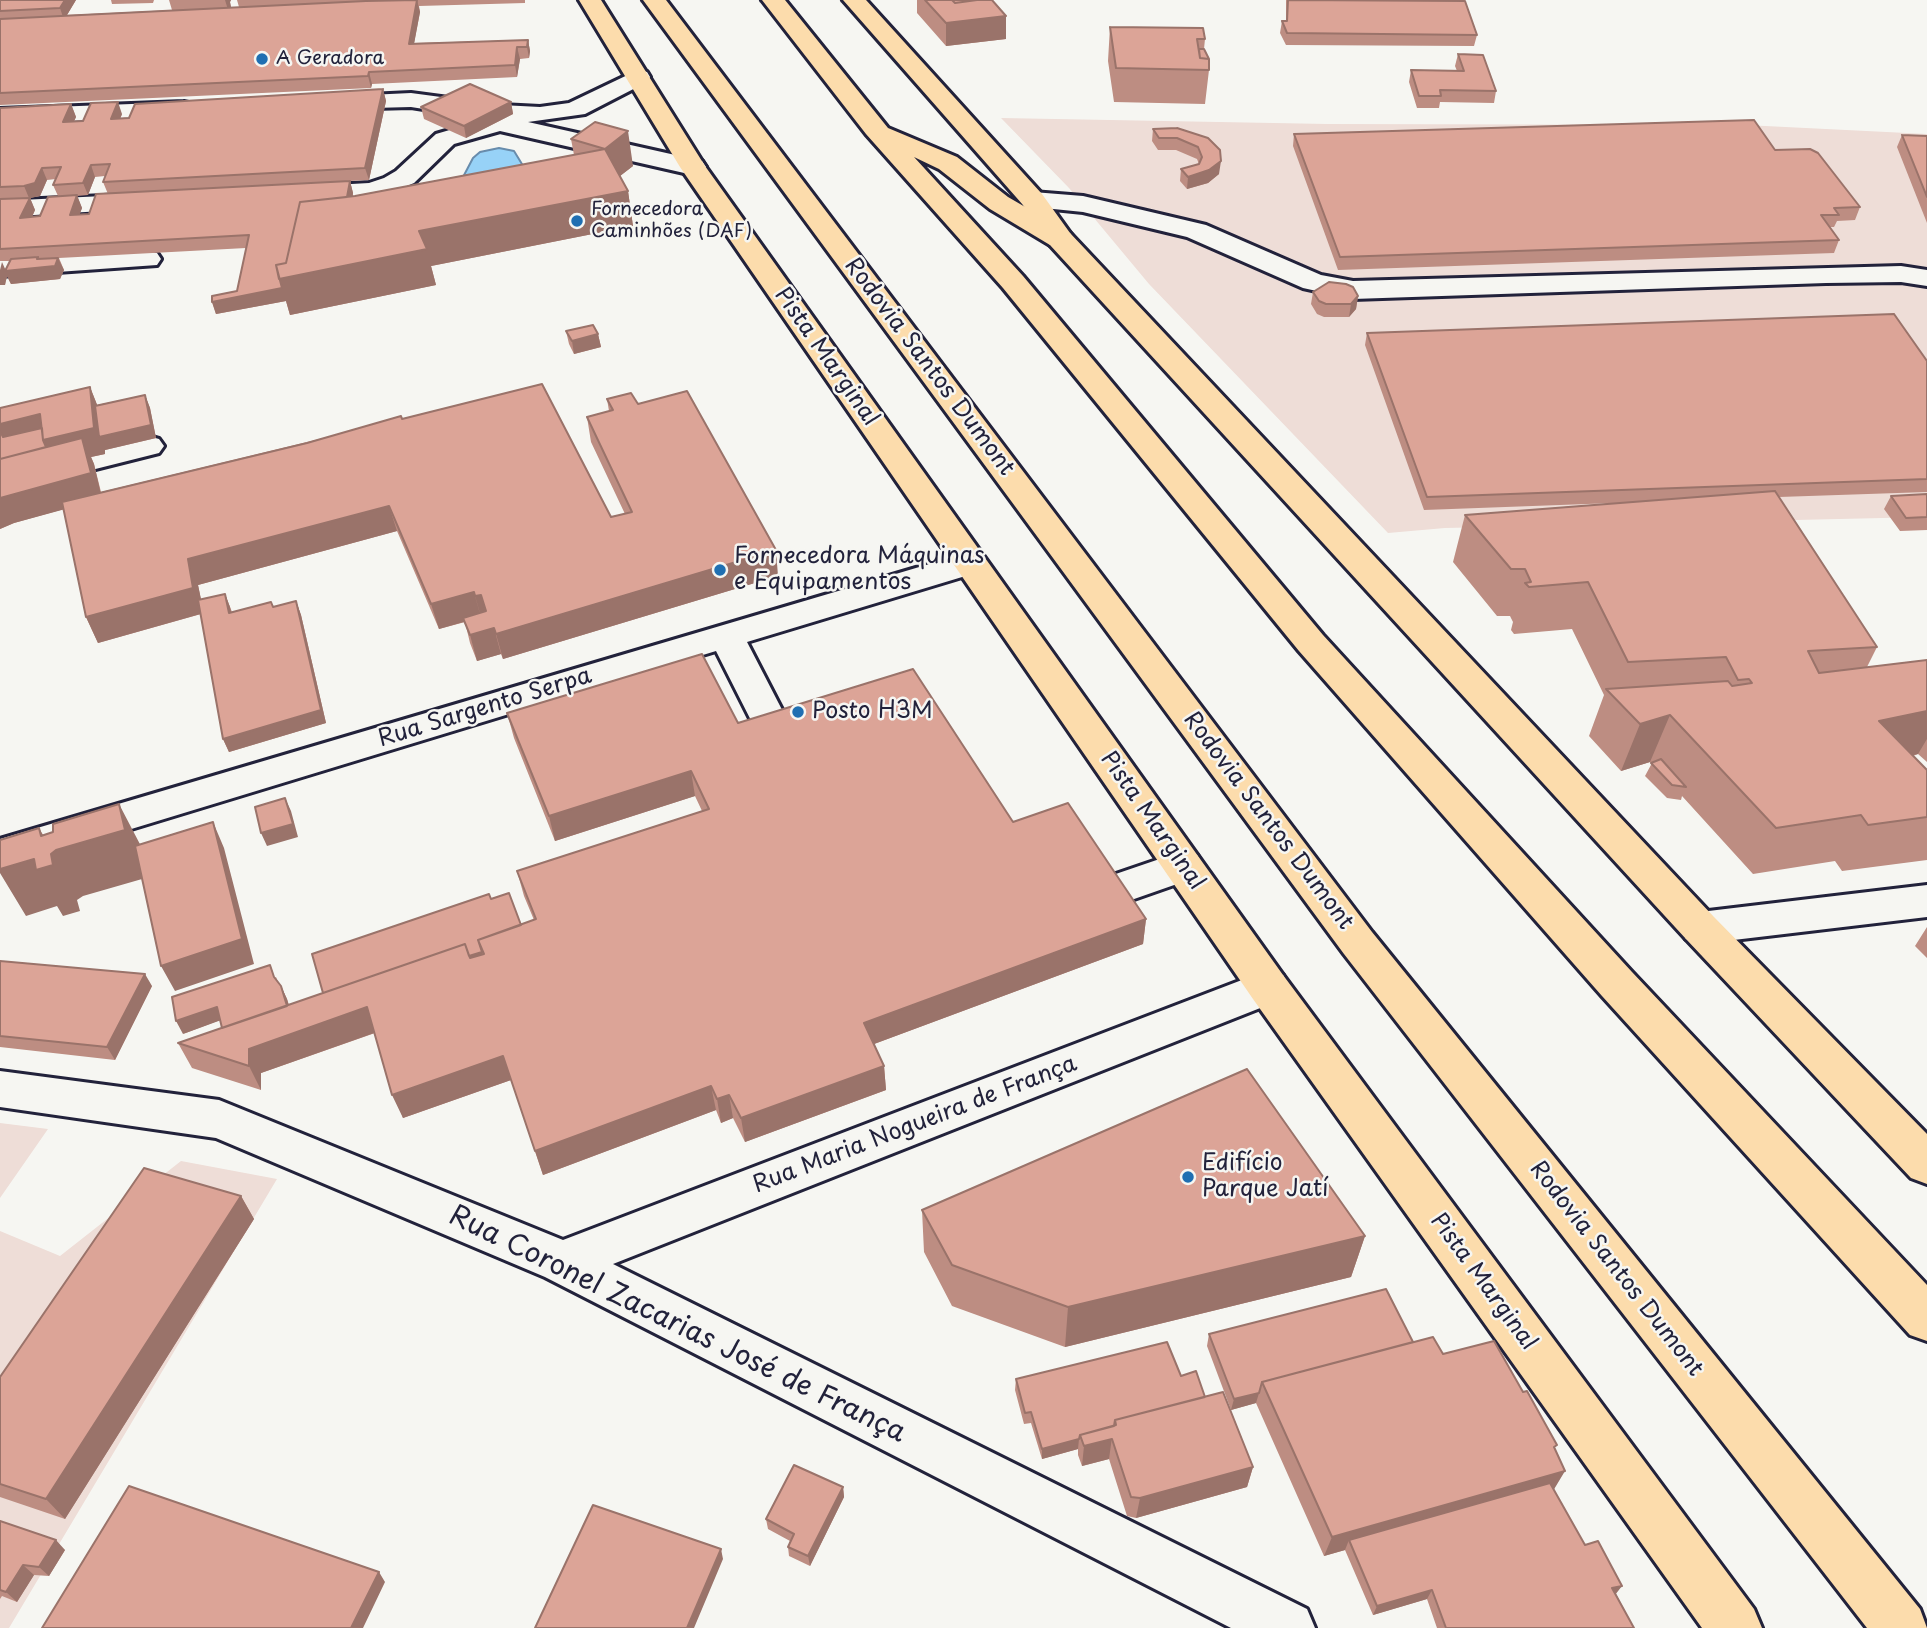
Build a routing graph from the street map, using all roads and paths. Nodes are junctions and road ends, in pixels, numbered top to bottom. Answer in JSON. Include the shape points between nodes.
{"nodes":[{"id":1,"x":590,"y":0,"type":"edge"},
{"id":2,"x":654,"y":0,"type":"edge"},
{"id":3,"x":773,"y":0,"type":"edge"},
{"id":4,"x":854,"y":0,"type":"edge"},
{"id":5,"x":638,"y":77,"type":"junction"},
{"id":6,"x":317,"y":103,"type":"edge"},
{"id":7,"x":206,"y":108,"type":"edge"},
{"id":8,"x":0,"y":117,"type":"edge"},
{"id":9,"x":875,"y":129,"type":"junction"},
{"id":10,"x":693,"y":167,"type":"junction"},
{"id":11,"x":275,"y":196,"type":"edge"},
{"id":12,"x":1033,"y":200,"type":"junction"},
{"id":13,"x":165,"y":201,"type":"edge"},
{"id":14,"x":0,"y":209,"type":"edge"},
{"id":15,"x":1059,"y":239,"type":"junction"},
{"id":16,"x":147,"y":259,"type":"dead end"},
{"id":17,"x":0,"y":268,"type":"edge"},
{"id":18,"x":1927,"y":278,"type":"edge"},
{"id":19,"x":148,"y":446,"type":"dead end"},
{"id":20,"x":0,"y":483,"type":"edge"},
{"id":21,"x":970,"y":563,"type":"junction"},
{"id":22,"x":726,"y":636,"type":"junction"},
{"id":23,"x":806,"y":795,"type":"edge"},
{"id":24,"x":0,"y":854,"type":"edge"},
{"id":25,"x":1183,"y":866,"type":"junction"},
{"id":26,"x":1927,"y":901,"type":"edge"},
{"id":27,"x":1044,"y":914,"type":"edge"},
{"id":28,"x":1700,"y":928,"type":"junction"},
{"id":29,"x":1268,"y":987,"type":"junction"},
{"id":30,"x":0,"y":1089,"type":"edge"},
{"id":31,"x":1927,"y":1164,"type":"edge"},
{"id":32,"x":562,"y":1262,"type":"junction"},
{"id":33,"x":1927,"y":1319,"type":"edge"},
{"id":34,"x":1288,"y":1628,"type":"edge"},
{"id":35,"x":1735,"y":1628,"type":"edge"},
{"id":36,"x":1901,"y":1628,"type":"edge"}],
"edges":[{"from":1,"to":5,"type":"main road","name":"Pista Marginal"},
{"from":2,"to":36,"type":"main road","name":"Rodovia Santos Dumont","via":[[1358,943]]},
{"from":3,"to":9,"type":"main road"},
{"from":4,"to":12,"type":"main road"},
{"from":5,"to":6,"type":"street","via":[[576,110],[540,115],[411,100]]},
{"from":5,"to":10,"type":"main road","name":"Pista Marginal"},
{"from":7,"to":8,"type":"street"},
{"from":9,"to":15,"type":"main road","via":[[948,163],[999,203]]},
{"from":9,"to":33,"type":"main road","via":[[1013,282],[1311,643]]},
{"from":10,"to":11,"type":"street","via":[[499,123],[445,139],[405,177],[372,191]]},
{"from":10,"to":21,"type":"main road","name":"Pista Marginal"},
{"from":12,"to":15,"type":"main road"},
{"from":12,"to":18,"type":"street","via":[[1083,204],[1196,231],[1313,282],[1353,290],[1826,275]]},
{"from":13,"to":14,"type":"street"},
{"from":15,"to":28,"type":"main road"},
{"from":16,"to":17,"type":"street"},
{"from":19,"to":20,"type":"street"},
{"from":21,"to":22,"type":"street","name":"Rua Sargento Serpa"},
{"from":21,"to":25,"type":"main road","name":"Pista Marginal"},
{"from":22,"to":23,"type":"street"},
{"from":22,"to":24,"type":"street","name":"Rua Sargento Serpa"},
{"from":25,"to":27,"type":"street"},
{"from":25,"to":29,"type":"main road","name":"Pista Marginal"},
{"from":26,"to":28,"type":"street"},
{"from":28,"to":31,"type":"main road"},
{"from":29,"to":32,"type":"street","name":"Rua Maria Nogueira de França"},
{"from":29,"to":35,"type":"main road","name":"Pista Marginal"},
{"from":30,"to":32,"type":"street","name":"Rua Coronel Zacarias José de França","via":[[219,1119]]},
{"from":32,"to":34,"type":"street","name":"Rua Coronel Zacarias José de França"}]}
